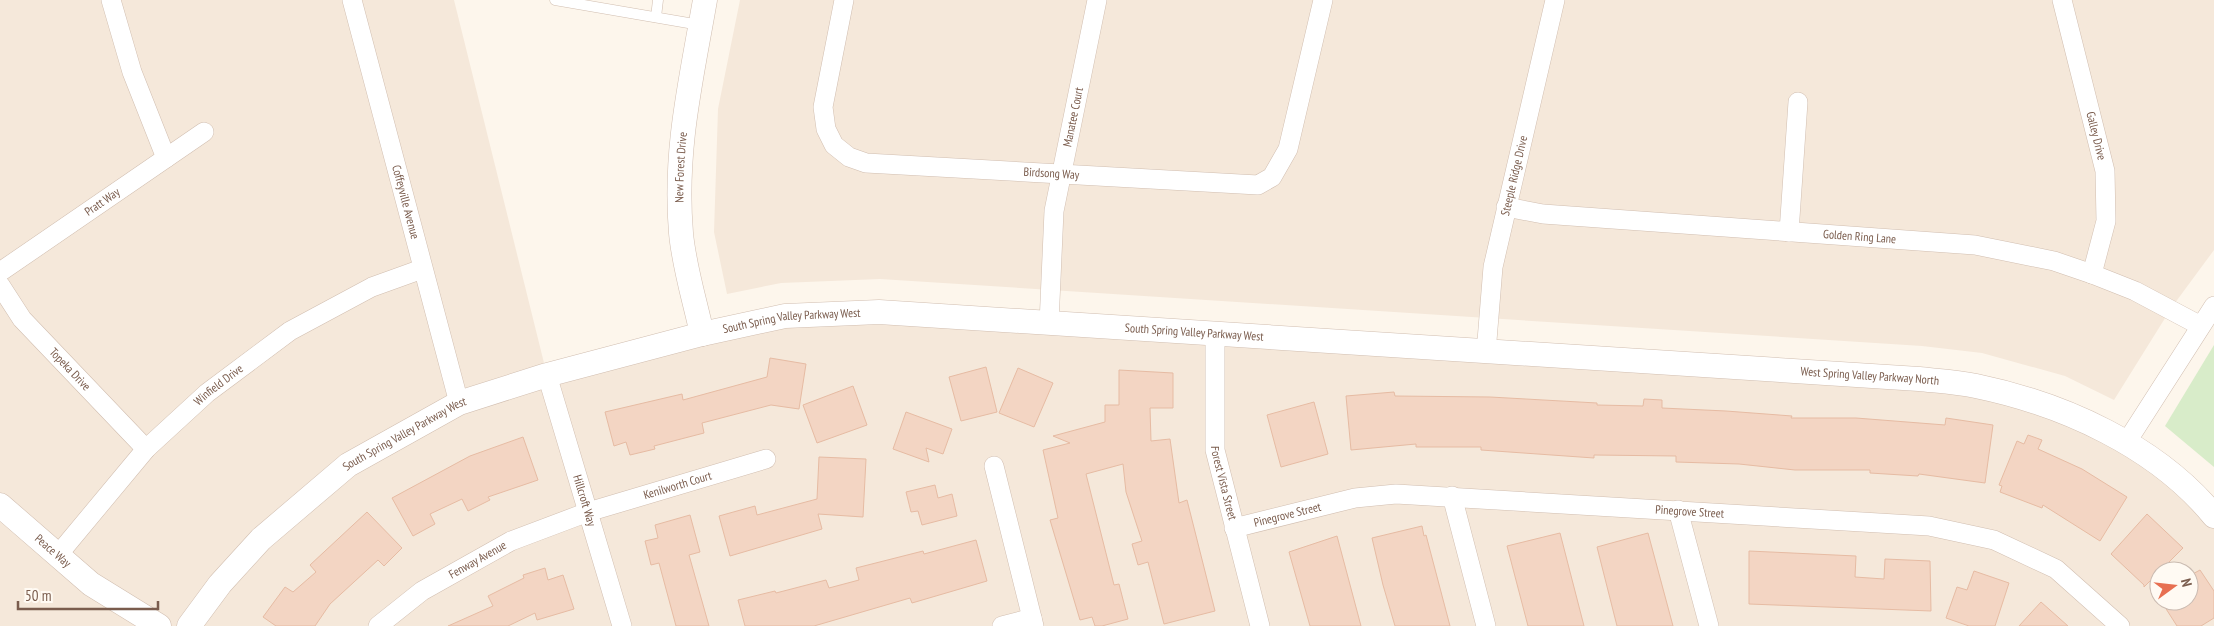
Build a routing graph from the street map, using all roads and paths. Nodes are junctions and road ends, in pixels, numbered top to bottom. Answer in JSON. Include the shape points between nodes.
{"nodes":[{"id":1,"x":111,"y":0,"type":"edge"},
{"id":2,"x":352,"y":0,"type":"edge"},
{"id":3,"x":555,"y":0,"type":"edge"},
{"id":4,"x":658,"y":0,"type":"edge"},
{"id":5,"x":705,"y":0,"type":"edge"},
{"id":6,"x":844,"y":0,"type":"edge"},
{"id":7,"x":1097,"y":0,"type":"edge"},
{"id":8,"x":1323,"y":0,"type":"edge"},
{"id":9,"x":1555,"y":0,"type":"edge"},
{"id":10,"x":2062,"y":0,"type":"edge"},
{"id":11,"x":656,"y":18,"type":"junction"},
{"id":12,"x":700,"y":25,"type":"junction"},
{"id":13,"x":1798,"y":102,"type":"dead end"},
{"id":14,"x":204,"y":132,"type":"dead end"},
{"id":15,"x":166,"y":158,"type":"junction"},
{"id":16,"x":1060,"y":175,"type":"junction"},
{"id":17,"x":1506,"y":207,"type":"junction"},
{"id":18,"x":1789,"y":232,"type":"junction"},
{"id":19,"x":422,"y":269,"type":"junction"},
{"id":20,"x":0,"y":272,"type":"edge"},
{"id":21,"x":2092,"y":274,"type":"junction"},
{"id":22,"x":0,"y":284,"type":"edge"},
{"id":23,"x":2214,"y":306,"type":"edge"},
{"id":24,"x":1049,"y":324,"type":"junction"},
{"id":25,"x":2199,"y":325,"type":"junction"},
{"id":26,"x":702,"y":334,"type":"junction"},
{"id":27,"x":1215,"y":335,"type":"junction"},
{"id":28,"x":1486,"y":353,"type":"junction"},
{"id":29,"x":547,"y":376,"type":"junction"},
{"id":30,"x":459,"y":403,"type":"junction"},
{"id":31,"x":2126,"y":443,"type":"junction"},
{"id":32,"x":146,"y":449,"type":"junction"},
{"id":33,"x":766,"y":459,"type":"dead end"},
{"id":34,"x":994,"y":466,"type":"dead end"},
{"id":35,"x":1452,"y":496,"type":"junction"},
{"id":36,"x":0,"y":505,"type":"edge"},
{"id":37,"x":1678,"y":510,"type":"junction"},
{"id":38,"x":588,"y":512,"type":"junction"},
{"id":39,"x":2214,"y":516,"type":"edge"},
{"id":40,"x":1234,"y":528,"type":"junction"},
{"id":41,"x":57,"y":556,"type":"junction"},
{"id":42,"x":1033,"y":622,"type":"edge"},
{"id":43,"x":159,"y":626,"type":"edge"},
{"id":44,"x":189,"y":626,"type":"edge"},
{"id":45,"x":378,"y":626,"type":"edge"},
{"id":46,"x":622,"y":626,"type":"edge"},
{"id":47,"x":1002,"y":626,"type":"edge"},
{"id":48,"x":1260,"y":626,"type":"edge"},
{"id":49,"x":1486,"y":626,"type":"edge"},
{"id":50,"x":1709,"y":626,"type":"edge"},
{"id":51,"x":2120,"y":626,"type":"edge"}],
"edges":[{"from":1,"to":15,"type":"street","via":[[132,72]]},
{"from":2,"to":19,"type":"street","name":"Coffeyville Avenue"},
{"from":3,"to":11,"type":"lane"},
{"from":4,"to":11,"type":"lane"},
{"from":5,"to":12,"type":"street","name":"New Forest Drive"},
{"from":6,"to":16,"type":"street","name":"Birdsong Way","via":[[824,107],[826,129],[834,145],[849,157],[866,163]]},
{"from":7,"to":16,"type":"street","name":"Manatee Court"},
{"from":8,"to":16,"type":"street","name":"Birdsong Way","via":[[1288,150],[1272,177],[1258,185]]},
{"from":9,"to":17,"type":"street","name":"Steeple Ridge Drive"},
{"from":10,"to":21,"type":"street","name":"Galley Drive","via":[[2105,171],[2106,221]]},
{"from":11,"to":12,"type":"lane"},
{"from":12,"to":26,"type":"street","name":"New Forest Drive","via":[[683,119],[679,172],[681,235]]},
{"from":13,"to":18,"type":"street"},
{"from":14,"to":15,"type":"street","name":"Pratt Way"},
{"from":15,"to":20,"type":"street","name":"Pratt Way"},
{"from":16,"to":24,"type":"street","name":"Manatee Court","via":[[1054,211]]},
{"from":17,"to":18,"type":"street","name":"Golden Ring Lane","via":[[1543,214]]},
{"from":17,"to":28,"type":"street","name":"Steeple Ridge Drive","via":[[1493,267]]},
{"from":18,"to":21,"type":"street","name":"Golden Ring Lane","via":[[1975,245],[2054,262]]},
{"from":19,"to":30,"type":"street","name":"Coffeyville Avenue"},
{"from":19,"to":32,"type":"street","name":"Winfield Drive","via":[[372,287],[290,331],[207,393]]},
{"from":21,"to":25,"type":"street","name":"Golden Ring Lane","via":[[2135,291]]},
{"from":22,"to":32,"type":"street","name":"Topeka Drive","via":[[22,319]]},
{"from":23,"to":25,"type":"street"},
{"from":24,"to":26,"type":"street","name":"South Spring Valley Parkway West","via":[[879,312],[785,316]]},
{"from":24,"to":27,"type":"street","name":"South Spring Valley Parkway West"},
{"from":25,"to":31,"type":"street"},
{"from":26,"to":29,"type":"street","name":"South Spring Valley Parkway West"},
{"from":27,"to":28,"type":"street","name":"South Spring Valley Parkway West"},
{"from":27,"to":40,"type":"street","name":"Forest Vista Street","via":[[1215,450]]},
{"from":28,"to":31,"type":"street","name":"West Spring Valley Parkway North","via":[[1919,379],[1975,386],[2053,408]]},
{"from":29,"to":30,"type":"street","name":"South Spring Valley Parkway West"},
{"from":29,"to":38,"type":"street","name":"Hillcroft Way"},
{"from":30,"to":44,"type":"street","name":"South Spring Valley Parkway West","via":[[348,465],[261,540],[220,584]]},
{"from":31,"to":39,"type":"street","name":"West Spring Valley Parkway North","via":[[2170,473]]},
{"from":32,"to":41,"type":"street","name":"Winfield Drive"},
{"from":33,"to":38,"type":"street","name":"Kenilworth Court"},
{"from":34,"to":42,"type":"street"},
{"from":35,"to":37,"type":"street","name":"Pinegrove Street"},
{"from":35,"to":40,"type":"street","name":"Pinegrove Street","via":[[1396,494],[1355,498]]},
{"from":35,"to":49,"type":"street"},
{"from":36,"to":41,"type":"street","name":"Peace Way"},
{"from":37,"to":50,"type":"street"},
{"from":37,"to":51,"type":"street","name":"Pinegrove Street","via":[[1929,526],[1994,540],[2056,569]]},
{"from":38,"to":45,"type":"street","name":"Fenway Avenue","via":[[510,541],[422,591]]},
{"from":38,"to":46,"type":"street","name":"Hillcroft Way"},
{"from":40,"to":48,"type":"street","name":"Forest Vista Street"},
{"from":41,"to":43,"type":"street","name":"Peace Way","via":[[91,584]]},
{"from":42,"to":47,"type":"street"}]}
